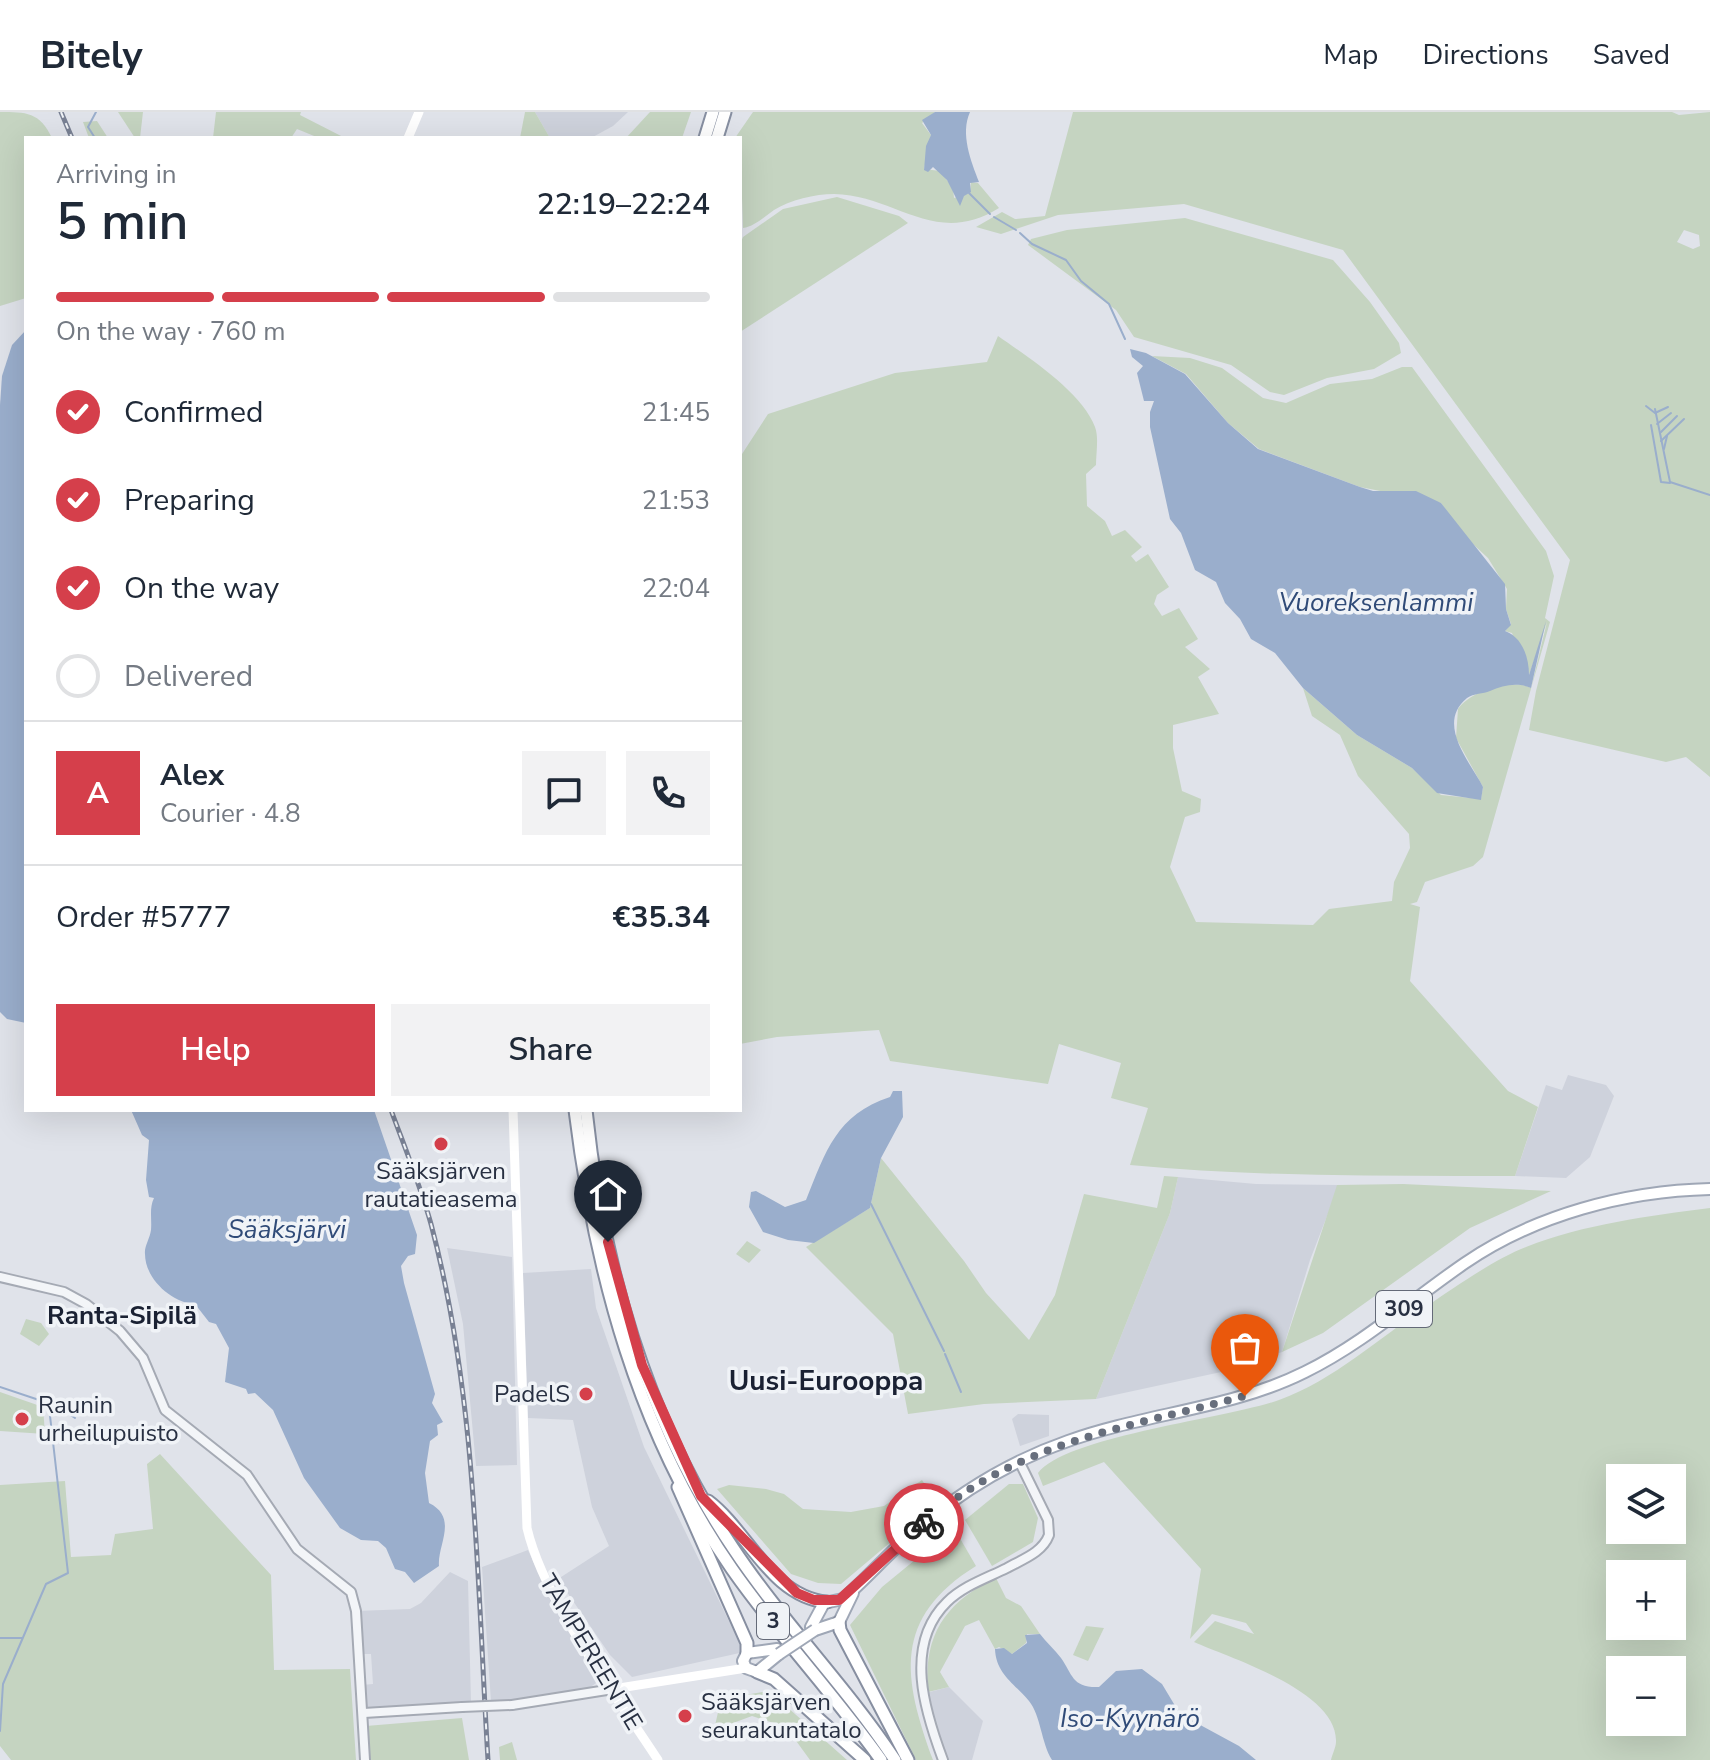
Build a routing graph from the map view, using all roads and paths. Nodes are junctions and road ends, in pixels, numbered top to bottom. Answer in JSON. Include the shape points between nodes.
{"nodes":[{"id":1,"x":419,"y":112,"type":"edge"},
{"id":2,"x":713,"y":112,"type":"edge"},
{"id":3,"x":725,"y":112,"type":"edge"},
{"id":4,"x":409,"y":136,"type":"edge"},
{"id":5,"x":706,"y":136,"type":"edge"},
{"id":6,"x":718,"y":136,"type":"edge"},
{"id":7,"x":513,"y":1112,"type":"edge"},
{"id":8,"x":575,"y":1112,"type":"edge"},
{"id":9,"x":586,"y":1112,"type":"edge"},
{"id":10,"x":1710,"y":1189,"type":"edge"},
{"id":11,"x":0,"y":1277,"type":"edge"},
{"id":12,"x":1019,"y":1461,"type":"junction"},
{"id":13,"x":676,"y":1474,"type":"junction"},
{"id":14,"x":701,"y":1496,"type":"junction"},
{"id":15,"x":856,"y":1588,"type":"junction"},
{"id":16,"x":830,"y":1602,"type":"junction"},
{"id":17,"x":841,"y":1617,"type":"junction"},
{"id":18,"x":813,"y":1629,"type":"junction"},
{"id":19,"x":778,"y":1652,"type":"junction"},
{"id":20,"x":748,"y":1663,"type":"junction"},
{"id":21,"x":613,"y":1689,"type":"junction"},
{"id":22,"x":364,"y":1713,"type":"junction"},
{"id":23,"x":365,"y":1760,"type":"edge"},
{"id":24,"x":658,"y":1760,"type":"edge"},
{"id":25,"x":865,"y":1760,"type":"edge"},
{"id":26,"x":881,"y":1760,"type":"edge"},
{"id":27,"x":895,"y":1760,"type":"edge"},
{"id":28,"x":908,"y":1760,"type":"edge"},
{"id":29,"x":943,"y":1760,"type":"edge"}],
"edges":[{"from":1,"to":4,"type":"main road"},
{"from":2,"to":5,"type":"highway"},
{"from":3,"to":6,"type":"highway"},
{"from":7,"to":21,"type":"main road","name":"TAMPEREENTIE","via":[[527,1528],[543,1576]]},
{"from":8,"to":13,"type":"highway","number":"3","via":[[607,1288],[631,1367]]},
{"from":9,"to":14,"type":"highway","number":"3","via":[[603,1220],[628,1324],[662,1415]]},
{"from":10,"to":12,"type":"main road","number":"309","via":[[1643,1194],[1540,1224],[1478,1254],[1378,1329],[1286,1382],[1096,1431]]},
{"from":11,"to":22,"type":"street","via":[[64,1292],[120,1331],[143,1358],[171,1416],[247,1475],[297,1549],[351,1592]]},
{"from":12,"to":15,"type":"main road","number":"309","via":[[939,1510]]},
{"from":12,"to":29,"type":"street","via":[[1048,1520],[1049,1535],[1035,1553],[950,1599],[932,1626],[922,1664],[922,1694]]},
{"from":13,"to":20,"type":"highway","via":[[682,1501],[747,1643]]},
{"from":13,"to":26,"type":"highway","number":"3","via":[[731,1568]]},
{"from":14,"to":16,"type":"highway","via":[[797,1593]]},
{"from":14,"to":27,"type":"highway","number":"3","via":[[754,1579]]},
{"from":15,"to":16,"type":"main road","number":"309"},
{"from":15,"to":17,"type":"main road","number":"309"},
{"from":16,"to":17,"type":"main road","via":[[840,1605]]},
{"from":16,"to":18,"type":"main road","number":"309"},
{"from":17,"to":18,"type":"main road","number":"309"},
{"from":17,"to":28,"type":"highway","via":[[840,1630]]},
{"from":18,"to":19,"type":"main road","number":"309","bridge":true},
{"from":19,"to":20,"type":"main road","number":"309"},
{"from":19,"to":20,"type":"main road","number":"309"},
{"from":20,"to":21,"type":"main road","number":"309"},
{"from":20,"to":25,"type":"highway","via":[[774,1679]]},
{"from":21,"to":22,"type":"street","bridge":true,"via":[[512,1705]]},
{"from":21,"to":24,"type":"main road","name":"TAMPEREENTIE"},
{"from":22,"to":23,"type":"street"}]}
